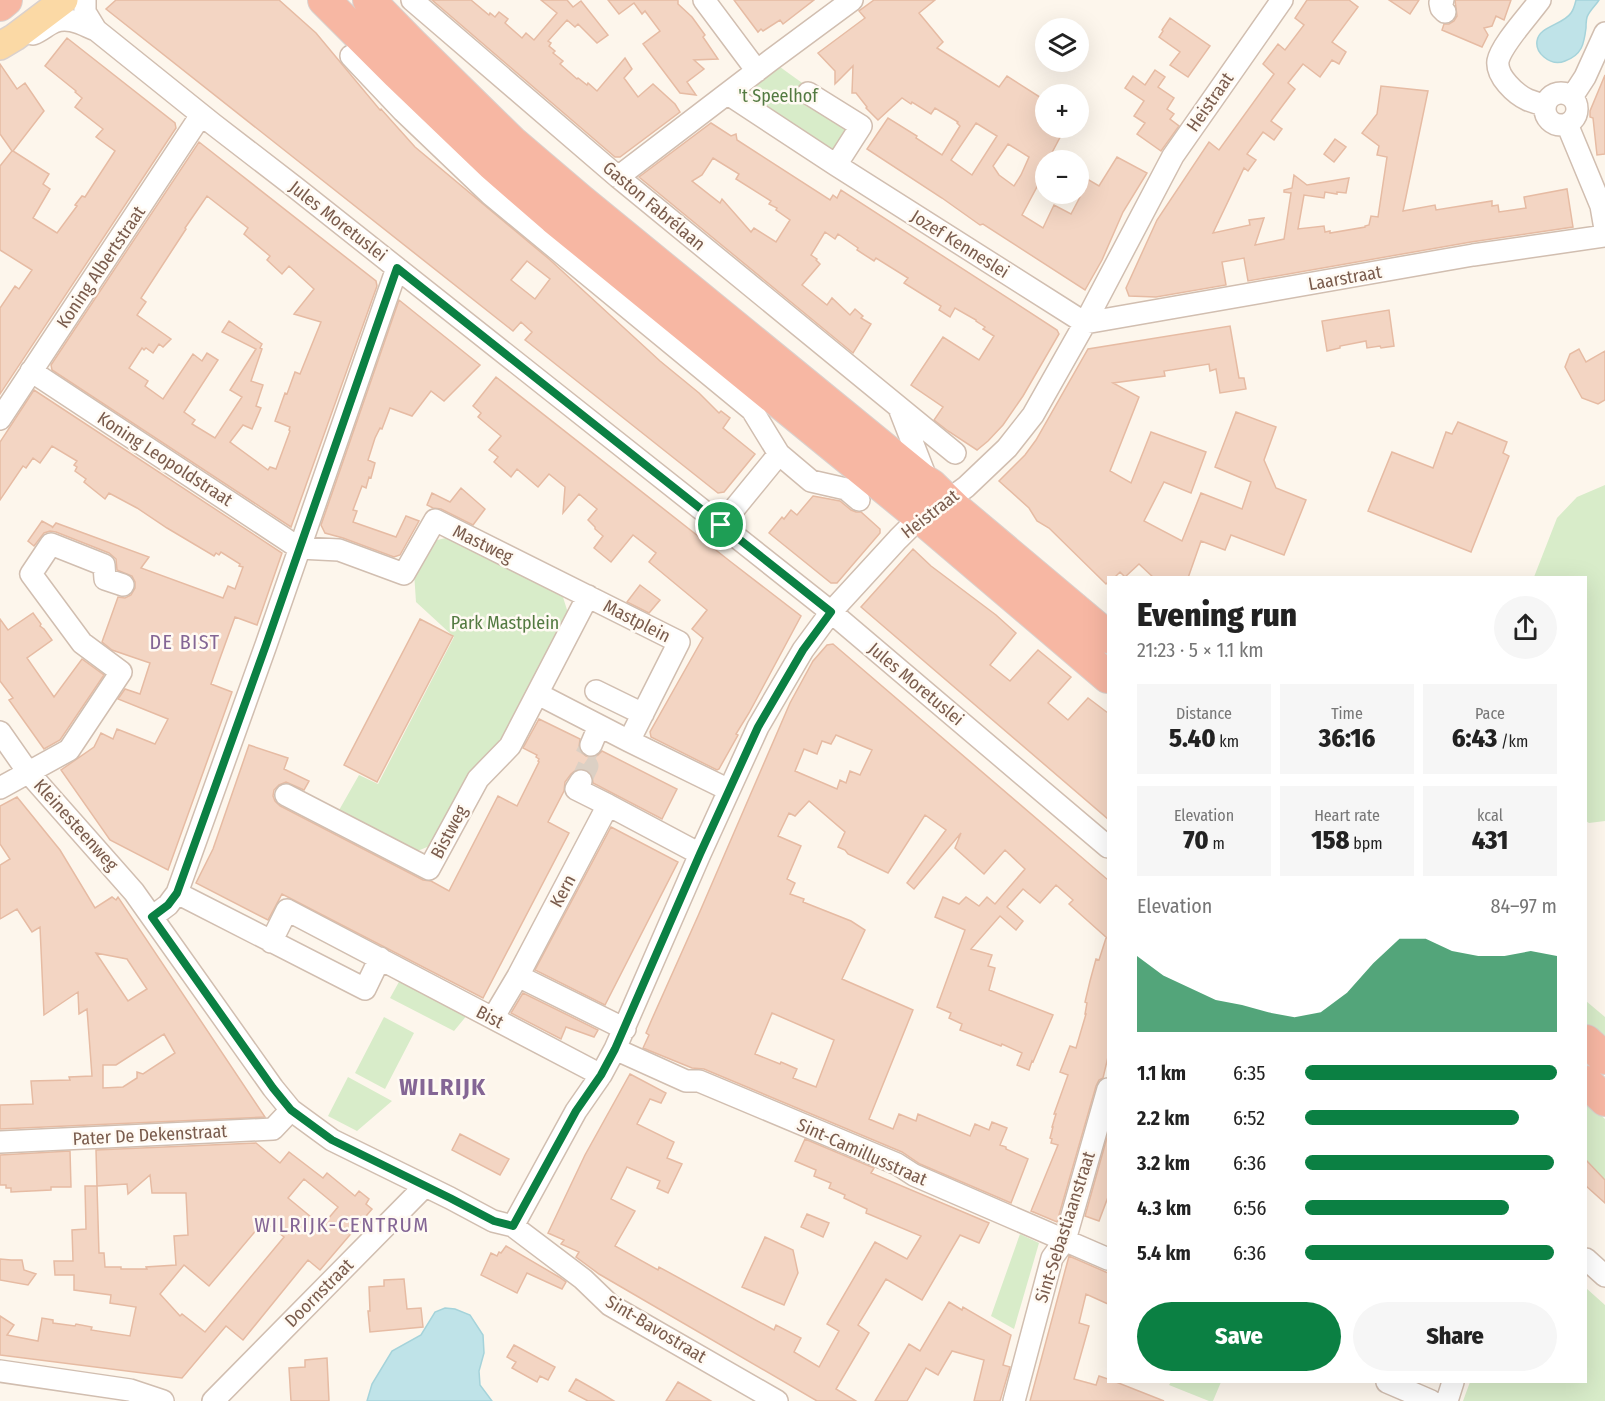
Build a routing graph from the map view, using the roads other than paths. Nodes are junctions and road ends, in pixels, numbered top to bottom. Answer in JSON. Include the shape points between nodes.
{"nodes":[{"id":1,"x":8,"y":0,"type":"edge"},
{"id":2,"x":64,"y":0,"type":"edge"},
{"id":3,"x":85,"y":0,"type":"edge"},
{"id":4,"x":324,"y":0,"type":"edge"},
{"id":5,"x":369,"y":0,"type":"edge"},
{"id":6,"x":412,"y":0,"type":"edge"},
{"id":7,"x":704,"y":0,"type":"edge"},
{"id":8,"x":852,"y":0,"type":"edge"},
{"id":9,"x":1282,"y":0,"type":"edge"},
{"id":10,"x":1540,"y":0,"type":"edge"},
{"id":11,"x":0,"y":5,"type":"edge"},
{"id":12,"x":96,"y":30,"type":"junction"},
{"id":13,"x":1605,"y":33,"type":"edge"},
{"id":14,"x":5,"y":39,"type":"edge"},
{"id":15,"x":351,"y":56,"type":"dead end"},
{"id":16,"x":757,"y":71,"type":"junction"},
{"id":17,"x":808,"y":93,"type":"dead end"},
{"id":18,"x":728,"y":94,"type":"junction"},
{"id":19,"x":1572,"y":97,"type":"junction"},
{"id":20,"x":1545,"y":105,"type":"junction"},
{"id":21,"x":201,"y":115,"type":"junction"},
{"id":22,"x":1567,"y":124,"type":"junction"},
{"id":23,"x":836,"y":165,"type":"junction"},
{"id":24,"x":618,"y":177,"type":"junction"},
{"id":25,"x":1605,"y":229,"type":"edge"},
{"id":26,"x":1605,"y":236,"type":"edge"},
{"id":27,"x":397,"y":268,"type":"junction"},
{"id":28,"x":1085,"y":323,"type":"junction"},
{"id":29,"x":32,"y":371,"type":"junction"},
{"id":30,"x":899,"y":408,"type":"junction"},
{"id":31,"x":0,"y":419,"type":"edge"},
{"id":32,"x":955,"y":453,"type":"dead end"},
{"id":33,"x":779,"y":454,"type":"junction"},
{"id":34,"x":939,"y":493,"type":"junction"},
{"id":35,"x":859,"y":500,"type":"dead end"},
{"id":36,"x":921,"y":518,"type":"junction"},
{"id":37,"x":721,"y":525,"type":"junction"},
{"id":38,"x":299,"y":548,"type":"junction"},
{"id":39,"x":123,"y":585,"type":"dead end"},
{"id":40,"x":588,"y":596,"type":"junction"},
{"id":41,"x":831,"y":612,"type":"junction"},
{"id":42,"x":1107,"y":636,"type":"edge"},
{"id":43,"x":1107,"y":675,"type":"edge"},
{"id":44,"x":596,"y":691,"type":"dead end"},
{"id":45,"x":538,"y":694,"type":"junction"},
{"id":46,"x":643,"y":714,"type":"junction"},
{"id":47,"x":0,"y":732,"type":"edge"},
{"id":48,"x":629,"y":741,"type":"junction"},
{"id":49,"x":28,"y":772,"type":"junction"},
{"id":50,"x":581,"y":781,"type":"dead end"},
{"id":51,"x":0,"y":788,"type":"edge"},
{"id":52,"x":729,"y":790,"type":"junction"},
{"id":53,"x":286,"y":795,"type":"dead end"},
{"id":54,"x":608,"y":805,"type":"junction"},
{"id":55,"x":1107,"y":846,"type":"edge"},
{"id":56,"x":700,"y":854,"type":"junction"},
{"id":57,"x":177,"y":893,"type":"junction"},
{"id":58,"x":152,"y":917,"type":"junction"},
{"id":59,"x":271,"y":942,"type":"junction"},
{"id":60,"x":380,"y":958,"type":"junction"},
{"id":61,"x":518,"y":976,"type":"junction"},
{"id":62,"x":493,"y":1018,"type":"junction"},
{"id":63,"x":625,"y":1029,"type":"junction"},
{"id":64,"x":1587,"y":1042,"type":"edge"},
{"id":65,"x":615,"y":1049,"type":"junction"},
{"id":66,"x":1605,"y":1058,"type":"edge"},
{"id":67,"x":601,"y":1075,"type":"junction"},
{"id":68,"x":1587,"y":1083,"type":"edge"},
{"id":69,"x":1107,"y":1093,"type":"edge"},
{"id":70,"x":1605,"y":1100,"type":"edge"},
{"id":71,"x":291,"y":1110,"type":"junction"},
{"id":72,"x":0,"y":1142,"type":"edge"},
{"id":73,"x":425,"y":1186,"type":"junction"},
{"id":74,"x":513,"y":1226,"type":"junction"},
{"id":75,"x":1065,"y":1240,"type":"junction"},
{"id":76,"x":1107,"y":1259,"type":"edge"},
{"id":77,"x":1587,"y":1260,"type":"edge"},
{"id":78,"x":1605,"y":1276,"type":"edge"},
{"id":79,"x":0,"y":1371,"type":"edge"},
{"id":80,"x":1389,"y":1383,"type":"edge"},
{"id":81,"x":1453,"y":1383,"type":"edge"},
{"id":82,"x":129,"y":1395,"type":"edge"},
{"id":83,"x":163,"y":1401,"type":"edge"},
{"id":84,"x":213,"y":1401,"type":"edge"},
{"id":85,"x":777,"y":1401,"type":"edge"},
{"id":86,"x":1014,"y":1401,"type":"edge"},
{"id":87,"x":1431,"y":1401,"type":"edge"},
{"id":88,"x":1447,"y":1401,"type":"edge"}],
"edges":[{"from":1,"to":11,"type":"highway"},
{"from":1,"to":14,"type":"main road","via":[[15,14]]},
{"from":2,"to":14,"type":"main road"},
{"from":3,"to":12,"type":"street","name":"Jules Moretuslei","via":[[86,12]]},
{"from":4,"to":36,"type":"highway","via":[[477,150],[554,218]]},
{"from":5,"to":34,"type":"highway","via":[[520,149],[580,201]]},
{"from":6,"to":24,"type":"street","name":"Gaston Fabrélaan"},
{"from":7,"to":16,"type":"street"},
{"from":8,"to":16,"type":"street"},
{"from":9,"to":28,"type":"street","name":"Heistraat","via":[[1173,156]]},
{"from":10,"to":20,"type":"street","via":[[1498,62],[1500,72],[1514,90],[1527,100]]},
{"from":12,"to":14,"type":"street","name":"Jules Moretuslei","via":[[66,20],[56,21],[37,33]]},
{"from":12,"to":21,"type":"street","name":"Jules Moretuslei"},
{"from":13,"to":19,"type":"street"},
{"from":15,"to":33,"type":"street","via":[[402,111],[491,195],[752,410]]},
{"from":16,"to":18,"type":"street"},
{"from":17,"to":23,"type":"street","via":[[861,126]]},
{"from":18,"to":23,"type":"street","name":"Jozef Kenneslei"},
{"from":18,"to":24,"type":"street"},
{"from":19,"to":20,"type":"street","via":[[1557,93]]},
{"from":19,"to":22,"type":"street","via":[[1577,112]]},
{"from":20,"to":22,"type":"street","via":[[1550,121]]},
{"from":21,"to":27,"type":"street","name":"Jules Moretuslei"},
{"from":21,"to":29,"type":"street","name":"Koning Albertstraat"},
{"from":22,"to":25,"type":"street","via":[[1601,206]]},
{"from":23,"to":28,"type":"street","name":"Jozef Kenneslei"},
{"from":24,"to":30,"type":"street","name":"Gaston Fabrélaan"},
{"from":26,"to":28,"type":"street","name":"Laarstraat","via":[[1473,255]]},
{"from":27,"to":37,"type":"street","name":"Jules Moretuslei"},
{"from":27,"to":38,"type":"street"},
{"from":28,"to":34,"type":"street","name":"Heistraat","via":[[1033,415],[1006,448],[966,487]]},
{"from":29,"to":31,"type":"street","name":"Koning Albertstraat"},
{"from":29,"to":38,"type":"street","name":"Koning Leopoldstraat"},
{"from":30,"to":32,"type":"street","name":"Gaston Fabrélaan"},
{"from":30,"to":34,"type":"street","name":"Gaston Fabrélaan","via":[[924,474]]},
{"from":33,"to":35,"type":"street","via":[[811,481],[846,489]]},
{"from":33,"to":37,"type":"street"},
{"from":34,"to":36,"type":"street","name":"Heistraat"},
{"from":34,"to":42,"type":"highway"},
{"from":36,"to":41,"type":"street","name":"Heistraat"},
{"from":36,"to":43,"type":"highway"},
{"from":37,"to":41,"type":"street","name":"Jules Moretuslei"},
{"from":38,"to":40,"type":"street","name":"Mastweg","via":[[339,550],[404,574],[435,520]]},
{"from":38,"to":57,"type":"street"},
{"from":39,"to":49,"type":"street","via":[[105,579],[104,565],[51,544],[32,574],[82,643],[121,672],[69,750]]},
{"from":40,"to":45,"type":"street","name":"Mastplein"},
{"from":40,"to":46,"type":"street","name":"Mastplein","via":[[679,642]]},
{"from":41,"to":52,"type":"street","name":"Heistraat","via":[[803,650],[758,727]]},
{"from":41,"to":55,"type":"street","name":"Jules Moretuslei"},
{"from":44,"to":46,"type":"street"},
{"from":45,"to":48,"type":"street","via":[[595,735]]},
{"from":45,"to":53,"type":"street","name":"Bistweg","via":[[510,746],[478,779],[429,869]]},
{"from":46,"to":48,"type":"street","name":"Mastplein"},
{"from":47,"to":49,"type":"street","name":"Kleinesteenweg"},
{"from":48,"to":52,"type":"street"},
{"from":49,"to":51,"type":"street"},
{"from":49,"to":58,"type":"street","name":"Kleinesteenweg","via":[[123,878]]},
{"from":50,"to":54,"type":"street","via":[[576,789]]},
{"from":52,"to":56,"type":"street","name":"Heistraat"},
{"from":54,"to":56,"type":"street"},
{"from":54,"to":61,"type":"street","name":"Kern"},
{"from":56,"to":63,"type":"street","name":"Heistraat"},
{"from":57,"to":58,"type":"street"},
{"from":57,"to":59,"type":"street"},
{"from":58,"to":71,"type":"street"},
{"from":59,"to":60,"type":"street","via":[[365,989]]},
{"from":59,"to":60,"type":"street","name":"Bist","via":[[287,910]]},
{"from":60,"to":62,"type":"street","name":"Bist"},
{"from":61,"to":62,"type":"street","name":"Kern"},
{"from":61,"to":63,"type":"street"},
{"from":62,"to":67,"type":"street","name":"Bist"},
{"from":63,"to":65,"type":"street","name":"Heistraat"},
{"from":64,"to":66,"type":"highway"},
{"from":65,"to":67,"type":"street"},
{"from":65,"to":75,"type":"street","name":"Sint-Camillusstraat","via":[[897,1164],[914,1175]]},
{"from":67,"to":74,"type":"street","via":[[576,1111]]},
{"from":68,"to":70,"type":"highway"},
{"from":69,"to":75,"type":"street","name":"Sint-Sebastiaanstraat"},
{"from":71,"to":72,"type":"street","name":"Pater De Dekenstraat","via":[[273,1129]]},
{"from":71,"to":73,"type":"street","via":[[332,1140]]},
{"from":73,"to":74,"type":"street","via":[[494,1221]]},
{"from":73,"to":84,"type":"street","name":"Doornstraat"},
{"from":74,"to":85,"type":"street","name":"Sint-Bavostraat","via":[[583,1279],[610,1305]]},
{"from":75,"to":76,"type":"street","name":"Sint-Camillusstraat"},
{"from":75,"to":86,"type":"street","name":"Sint-Sebastiaanstraat","via":[[1052,1258]]},
{"from":77,"to":78,"type":"street"},
{"from":79,"to":82,"type":"street"},
{"from":80,"to":87,"type":"street"},
{"from":81,"to":88,"type":"street"},
{"from":82,"to":83,"type":"street"}]}
